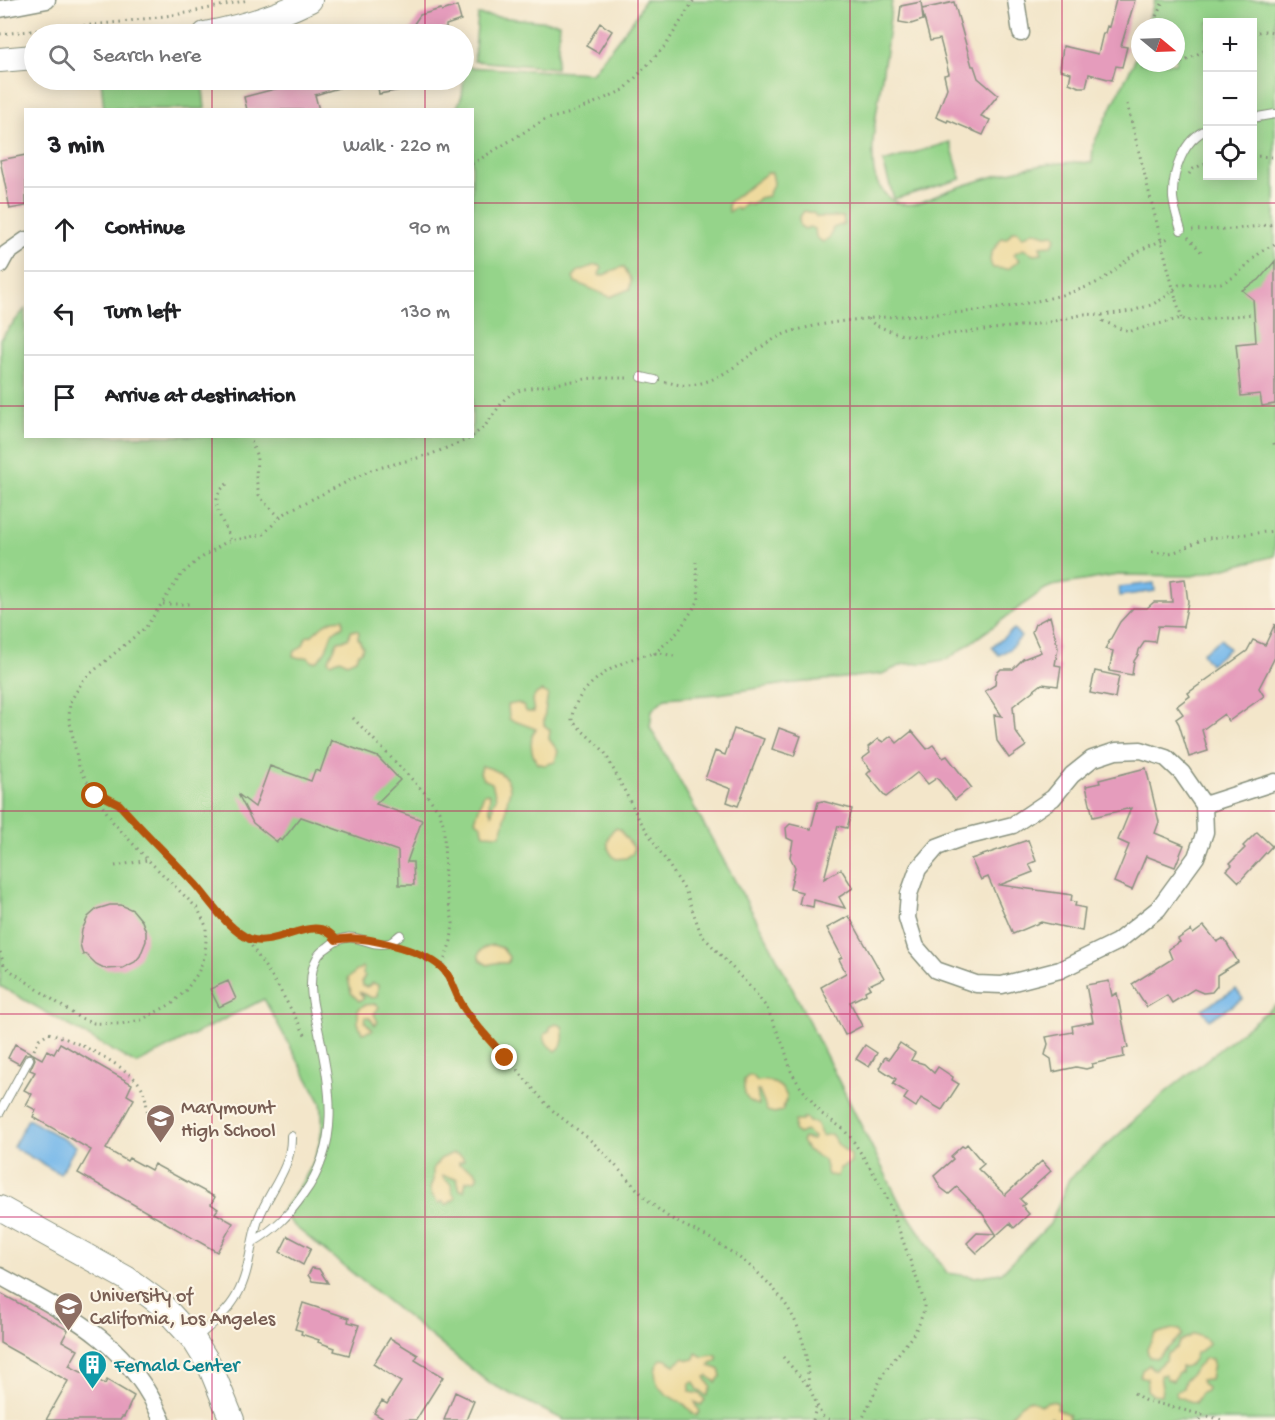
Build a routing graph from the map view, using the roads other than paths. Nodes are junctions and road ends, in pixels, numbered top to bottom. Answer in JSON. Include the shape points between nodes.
{"nodes":[{"id":1,"x":47,"y":0,"type":"edge"},
{"id":2,"x":310,"y":0,"type":"edge"},
{"id":3,"x":1016,"y":0,"type":"edge"},
{"id":4,"x":0,"y":9,"type":"edge"},
{"id":5,"x":248,"y":24,"type":"edge"},
{"id":6,"x":1021,"y":33,"type":"dead end"},
{"id":7,"x":24,"y":58,"type":"edge"},
{"id":8,"x":0,"y":60,"type":"edge"},
{"id":9,"x":1275,"y":114,"type":"edge"},
{"id":10,"x":1257,"y":117,"type":"edge"},
{"id":11,"x":1203,"y":132,"type":"edge"},
{"id":12,"x":1181,"y":230,"type":"road end"},
{"id":13,"x":24,"y":241,"type":"edge"},
{"id":14,"x":0,"y":265,"type":"edge"},
{"id":15,"x":642,"y":377,"type":"road end"},
{"id":16,"x":655,"y":380,"type":"road end"},
{"id":17,"x":1275,"y":782,"type":"edge"},
{"id":18,"x":1204,"y":805,"type":"junction"},
{"id":19,"x":400,"y":934,"type":"dead end"},
{"id":20,"x":29,"y":1059,"type":"road end"},
{"id":21,"x":0,"y":1112,"type":"edge"},
{"id":22,"x":291,"y":1136,"type":"dead end"},
{"id":23,"x":0,"y":1208,"type":"edge"},
{"id":24,"x":253,"y":1242,"type":"junction"},
{"id":25,"x":0,"y":1276,"type":"edge"},
{"id":26,"x":194,"y":1340,"type":"junction"},
{"id":27,"x":162,"y":1420,"type":"edge"},
{"id":28,"x":232,"y":1420,"type":"edge"}],
"edges":[{"from":1,"to":4,"type":"street"},
{"from":2,"to":5,"type":"main road"},
{"from":3,"to":6,"type":"street"},
{"from":7,"to":8,"type":"main road"},
{"from":9,"to":10,"type":"lane"},
{"from":11,"to":12,"type":"lane","via":[[1192,139],[1176,170],[1173,199]]},
{"from":13,"to":14,"type":"street","via":[[6,254]]},
{"from":15,"to":16,"type":"lane"},
{"from":17,"to":18,"type":"street"},
{"from":18,"to":18,"type":"street","via":[[1182,773],[1166,758],[1141,750],[1116,751],[1092,759],[1053,798],[1014,825],[937,847],[918,869],[909,894],[907,918],[916,947],[936,970],[976,984],[1002,985],[1069,966],[1117,942],[1158,909],[1197,857],[1205,832]]},
{"from":19,"to":24,"type":"lane","via":[[390,943],[336,940],[319,954],[312,973],[312,998],[330,1100],[324,1158],[293,1209],[273,1230]]},
{"from":20,"to":21,"type":"lane"},
{"from":22,"to":24,"type":"lane","via":[[290,1160],[266,1201]]},
{"from":23,"to":26,"type":"main road","via":[[126,1278],[175,1318]]},
{"from":24,"to":26,"type":"lane","via":[[237,1296]]},
{"from":25,"to":27,"type":"street","via":[[67,1313],[100,1337],[135,1374]]},
{"from":26,"to":28,"type":"main road","via":[[210,1366]]}]}
